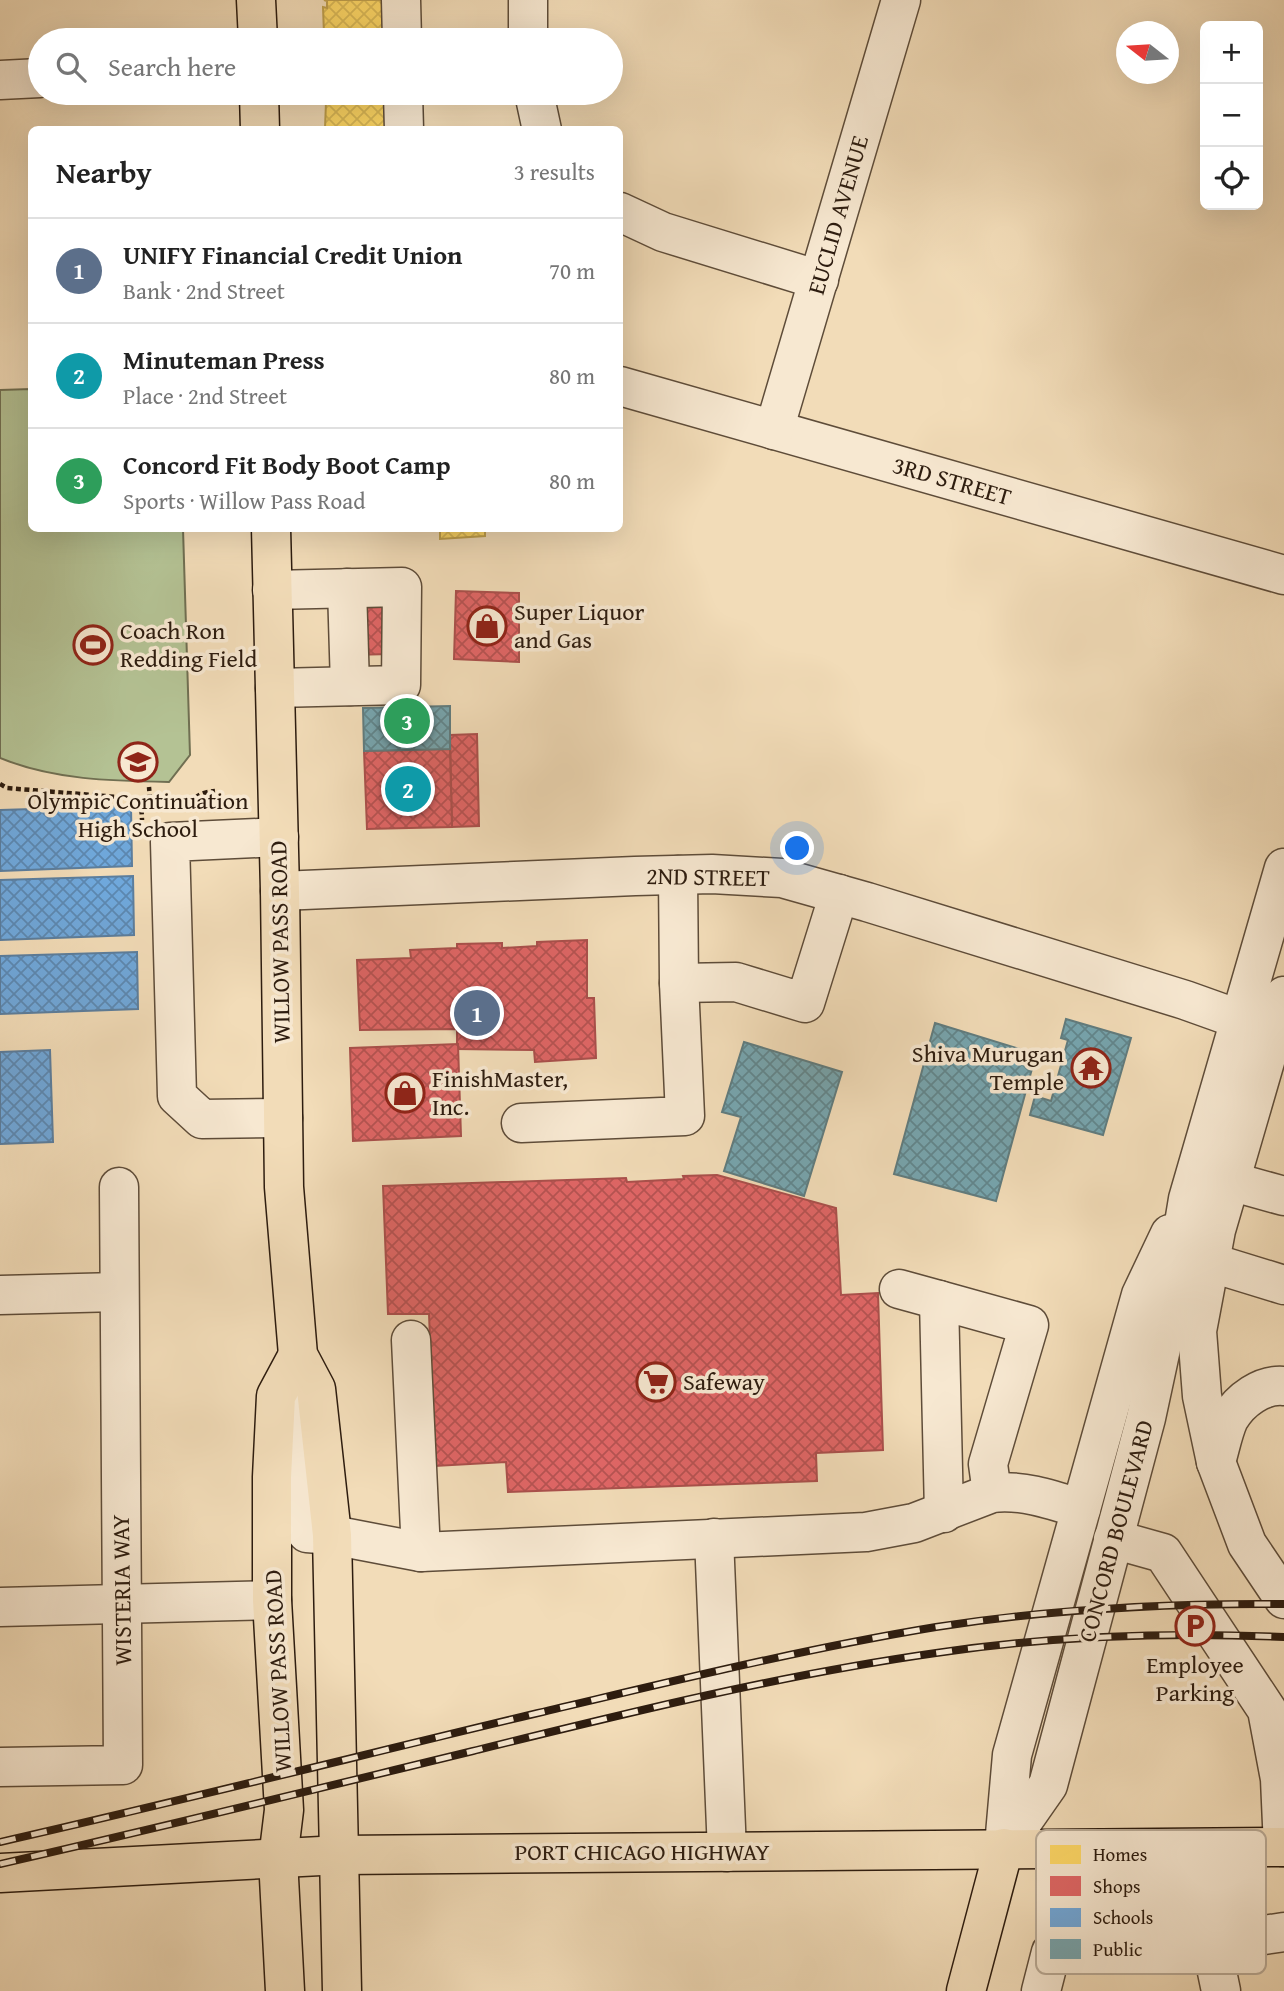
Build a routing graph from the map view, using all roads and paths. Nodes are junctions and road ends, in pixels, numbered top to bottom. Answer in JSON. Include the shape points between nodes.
{"nodes":[{"id":1,"x":256,"y":0,"type":"edge"},
{"id":2,"x":401,"y":0,"type":"edge"},
{"id":3,"x":528,"y":0,"type":"edge"},
{"id":4,"x":901,"y":0,"type":"edge"},
{"id":5,"x":257,"y":28,"type":"edge"},
{"id":6,"x":402,"y":28,"type":"edge"},
{"id":7,"x":528,"y":28,"type":"edge"},
{"id":8,"x":28,"y":79,"type":"edge"},
{"id":9,"x":0,"y":80,"type":"edge"},
{"id":10,"x":259,"y":105,"type":"edge"},
{"id":11,"x":403,"y":105,"type":"edge"},
{"id":12,"x":537,"y":105,"type":"edge"},
{"id":13,"x":260,"y":126,"type":"edge"},
{"id":14,"x":404,"y":126,"type":"edge"},
{"id":15,"x":541,"y":126,"type":"edge"},
{"id":16,"x":623,"y":213,"type":"edge"},
{"id":17,"x":818,"y":280,"type":"junction"},
{"id":18,"x":623,"y":387,"type":"edge"},
{"id":19,"x":774,"y":430,"type":"junction"},
{"id":20,"x":271,"y":532,"type":"edge"},
{"id":21,"x":1284,"y":575,"type":"edge"},
{"id":22,"x":347,"y":588,"type":"junction"},
{"id":23,"x":272,"y":590,"type":"junction"},
{"id":24,"x":351,"y":686,"type":"junction"},
{"id":25,"x":275,"y":688,"type":"junction"},
{"id":26,"x":149,"y":787,"type":"dead end"},
{"id":27,"x":141,"y":799,"type":"dead end"},
{"id":28,"x":279,"y":837,"type":"junction"},
{"id":29,"x":678,"y":875,"type":"junction"},
{"id":30,"x":1280,"y":882,"type":"edge"},
{"id":31,"x":280,"y":891,"type":"junction"},
{"id":32,"x":839,"y":894,"type":"junction"},
{"id":33,"x":1284,"y":970,"type":"edge"},
{"id":34,"x":679,"y":983,"type":"junction"},
{"id":35,"x":1284,"y":996,"type":"edge"},
{"id":36,"x":1241,"y":1020,"type":"junction"},
{"id":37,"x":283,"y":1118,"type":"junction"},
{"id":38,"x":521,"y":1123,"type":"dead end"},
{"id":39,"x":1230,"y":1181,"type":"junction"},
{"id":40,"x":119,"y":1187,"type":"dead end"},
{"id":41,"x":1284,"y":1196,"type":"edge"},
{"id":42,"x":1188,"y":1199,"type":"junction"},
{"id":43,"x":1209,"y":1262,"type":"junction"},
{"id":44,"x":1284,"y":1285,"type":"edge"},
{"id":45,"x":899,"y":1289,"type":"dead end"},
{"id":46,"x":118,"y":1292,"type":"junction"},
{"id":47,"x":0,"y":1295,"type":"edge"},
{"id":48,"x":939,"y":1300,"type":"junction"},
{"id":49,"x":411,"y":1340,"type":"dead end"},
{"id":50,"x":298,"y":1356,"type":"junction"},
{"id":51,"x":1284,"y":1386,"type":"edge"},
{"id":52,"x":1216,"y":1462,"type":"junction"},
{"id":53,"x":992,"y":1493,"type":"junction"},
{"id":54,"x":1081,"y":1508,"type":"junction"},
{"id":55,"x":944,"y":1513,"type":"junction"},
{"id":56,"x":332,"y":1535,"type":"junction"},
{"id":57,"x":714,"y":1538,"type":"junction"},
{"id":58,"x":1114,"y":1539,"type":"junction"},
{"id":59,"x":421,"y":1552,"type":"junction"},
{"id":60,"x":1284,"y":1599,"type":"edge"},
{"id":61,"x":272,"y":1600,"type":"junction"},
{"id":62,"x":122,"y":1604,"type":"junction"},
{"id":63,"x":0,"y":1607,"type":"edge"},
{"id":64,"x":0,"y":1767,"type":"edge"},
{"id":65,"x":1283,"y":1847,"type":"edge"},
{"id":66,"x":1004,"y":1848,"type":"junction"},
{"id":67,"x":1036,"y":1848,"type":"edge"},
{"id":68,"x":727,"y":1852,"type":"junction"},
{"id":69,"x":340,"y":1855,"type":"junction"},
{"id":70,"x":278,"y":1859,"type":"junction"},
{"id":71,"x":0,"y":1873,"type":"edge"},
{"id":72,"x":1284,"y":1932,"type":"edge"},
{"id":73,"x":1266,"y":1935,"type":"edge"},
{"id":74,"x":1045,"y":1974,"type":"edge"},
{"id":75,"x":285,"y":1991,"type":"edge"},
{"id":76,"x":342,"y":1991,"type":"edge"},
{"id":77,"x":966,"y":1991,"type":"edge"},
{"id":78,"x":1041,"y":1991,"type":"edge"}],
"edges":[{"from":1,"to":5,"type":"main road"},
{"from":2,"to":6,"type":"street"},
{"from":3,"to":7,"type":"street"},
{"from":4,"to":17,"type":"street","name":"EUCLID AVENUE"},
{"from":8,"to":9,"type":"street"},
{"from":10,"to":13,"type":"main road"},
{"from":11,"to":14,"type":"street"},
{"from":12,"to":15,"type":"street"},
{"from":16,"to":17,"type":"street","via":[[663,232]]},
{"from":17,"to":19,"type":"street","name":"EUCLID AVENUE"},
{"from":18,"to":19,"type":"street","name":"3RD STREET"},
{"from":19,"to":21,"type":"street","name":"3RD STREET"},
{"from":20,"to":23,"type":"main road","name":"WILLOW PASS ROAD"},
{"from":22,"to":23,"type":"street"},
{"from":22,"to":24,"type":"street"},
{"from":22,"to":24,"type":"street","via":[[402,587],[401,685]]},
{"from":23,"to":25,"type":"main road","name":"WILLOW PASS ROAD"},
{"from":24,"to":25,"type":"street"},
{"from":25,"to":28,"type":"main road","name":"WILLOW PASS ROAD"},
{"from":26,"to":27,"type":"path","via":[[150,799]]},
{"from":28,"to":31,"type":"main road","name":"WILLOW PASS ROAD"},
{"from":28,"to":37,"type":"street","via":[[170,842],[177,1096],[202,1119]]},
{"from":29,"to":31,"type":"street","name":"2ND STREET"},
{"from":29,"to":32,"type":"street","name":"2ND STREET","via":[[782,878]]},
{"from":29,"to":34,"type":"street"},
{"from":30,"to":33,"type":"street","name":"CONCORD BOULEVARD"},
{"from":30,"to":36,"type":"street","name":"CONCORD BOULEVARD"},
{"from":31,"to":37,"type":"main road","name":"WILLOW PASS ROAD"},
{"from":32,"to":34,"type":"street","via":[[805,1003],[736,982]]},
{"from":32,"to":36,"type":"street","name":"2ND STREET"},
{"from":34,"to":38,"type":"street","via":[[685,1115]]},
{"from":35,"to":39,"type":"street"},
{"from":36,"to":42,"type":"street","name":"CONCORD BOULEVARD"},
{"from":37,"to":50,"type":"main road","name":"WILLOW PASS ROAD"},
{"from":39,"to":41,"type":"street"},
{"from":39,"to":43,"type":"street"},
{"from":40,"to":46,"type":"street","name":"WISTERIA WAY"},
{"from":42,"to":54,"type":"street","name":"CONCORD BOULEVARD","via":[[1141,1295]]},
{"from":42,"to":58,"type":"street","name":"CONCORD BOULEVARD","via":[[1146,1418]]},
{"from":43,"to":44,"type":"street"},
{"from":43,"to":52,"type":"street","via":[[1197,1331],[1202,1396]]},
{"from":45,"to":48,"type":"street"},
{"from":46,"to":47,"type":"street"},
{"from":46,"to":62,"type":"street","name":"WISTERIA WAY"},
{"from":48,"to":53,"type":"street","via":[[1029,1325],[988,1464]]},
{"from":48,"to":55,"type":"street"},
{"from":49,"to":59,"type":"street"},
{"from":50,"to":56,"type":"main road","name":"WILLOW PASS ROAD","via":[[316,1389]]},
{"from":50,"to":61,"type":"main road","name":"WILLOW PASS ROAD","via":[[276,1396]]},
{"from":51,"to":52,"type":"street","via":[[1248,1396],[1229,1419]]},
{"from":52,"to":60,"type":"street","via":[[1247,1544]]},
{"from":53,"to":54,"type":"street","via":[[1035,1495]]},
{"from":53,"to":55,"type":"street"},
{"from":54,"to":66,"type":"street","name":"CONCORD BOULEVARD","via":[[1012,1755]]},
{"from":55,"to":57,"type":"street","via":[[866,1532]]},
{"from":56,"to":59,"type":"street"},
{"from":56,"to":69,"type":"main road","name":"WILLOW PASS ROAD"},
{"from":57,"to":59,"type":"street"},
{"from":57,"to":68,"type":"street"},
{"from":58,"to":65,"type":"street","via":[[1163,1553],[1268,1710],[1280,1779]]},
{"from":58,"to":66,"type":"street","name":"CONCORD BOULEVARD","via":[[1048,1785]]},
{"from":61,"to":62,"type":"street"},
{"from":61,"to":70,"type":"main road","name":"WILLOW PASS ROAD","via":[[284,1810]]},
{"from":62,"to":63,"type":"street"},
{"from":62,"to":64,"type":"street","name":"WISTERIA WAY","via":[[123,1765]]},
{"from":66,"to":67,"type":"main road","name":"PORT CHICAGO HIGHWAY"},
{"from":66,"to":68,"type":"main road","name":"PORT CHICAGO HIGHWAY"},
{"from":66,"to":77,"type":"main road","name":"CONCORD BOULEVARD"},
{"from":68,"to":69,"type":"main road","name":"PORT CHICAGO HIGHWAY"},
{"from":69,"to":70,"type":"main road","name":"PORT CHICAGO HIGHWAY"},
{"from":69,"to":76,"type":"main road","name":"WILLOW PASS ROAD"},
{"from":70,"to":71,"type":"main road","name":"PORT CHICAGO HIGHWAY"},
{"from":70,"to":75,"type":"main road","name":"WILLOW PASS ROAD"},
{"from":72,"to":73,"type":"street"},
{"from":74,"to":78,"type":"street"}]}
